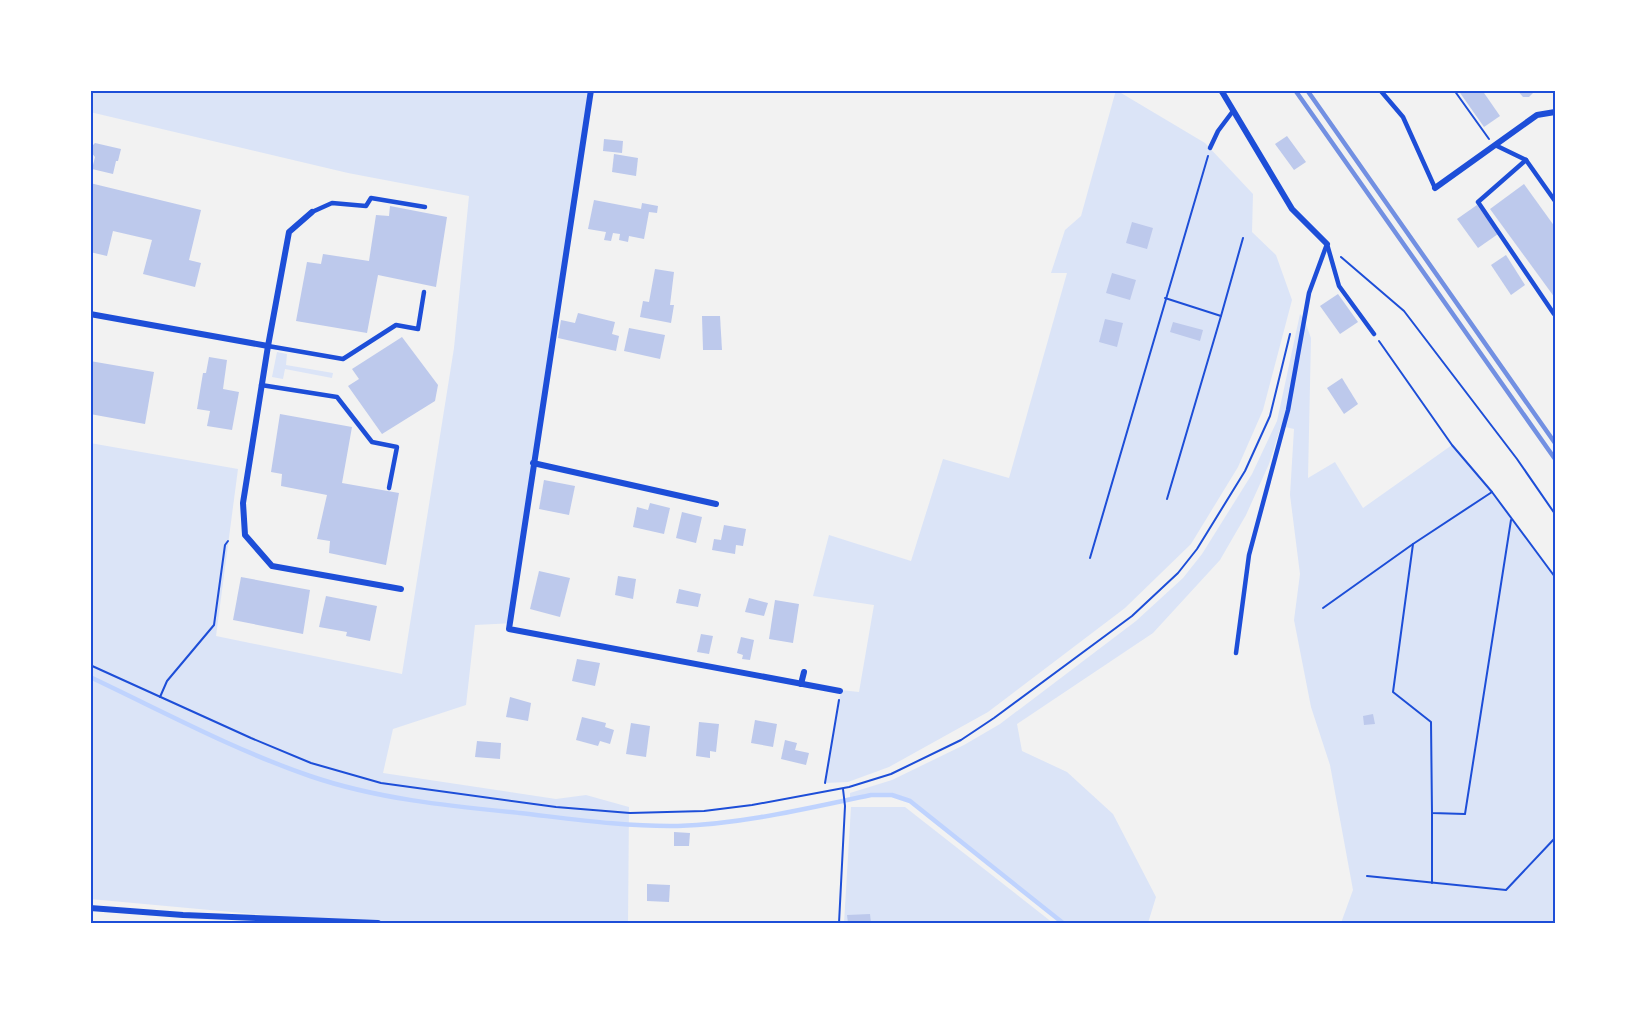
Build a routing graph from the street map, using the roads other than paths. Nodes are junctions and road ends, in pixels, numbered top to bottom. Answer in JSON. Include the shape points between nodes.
{"nodes":[{"id":1,"x":591,"y":90,"type":"edge"},
{"id":2,"x":1221,"y":90,"type":"edge"},
{"id":3,"x":1380,"y":90,"type":"edge"},
{"id":4,"x":1233,"y":111,"type":"junction"},
{"id":5,"x":1555,"y":112,"type":"edge"},
{"id":6,"x":1495,"y":145,"type":"junction"},
{"id":7,"x":1210,"y":148,"type":"road end"},
{"id":8,"x":1526,"y":160,"type":"junction"},
{"id":9,"x":1435,"y":188,"type":"joint"},
{"id":10,"x":1555,"y":201,"type":"edge"},
{"id":11,"x":425,"y":207,"type":"dead end"},
{"id":12,"x":312,"y":212,"type":"joint"},
{"id":13,"x":1327,"y":244,"type":"junction"},
{"id":14,"x":424,"y":292,"type":"dead end"},
{"id":15,"x":90,"y":314,"type":"edge"},
{"id":16,"x":1554,"y":314,"type":"edge"},
{"id":17,"x":1374,"y":334,"type":"road end"},
{"id":18,"x":268,"y":346,"type":"junction"},
{"id":19,"x":261,"y":385,"type":"junction"},
{"id":20,"x":534,"y":463,"type":"junction"},
{"id":21,"x":389,"y":488,"type":"dead end"},
{"id":22,"x":716,"y":504,"type":"dead end"},
{"id":23,"x":401,"y":589,"type":"dead end"},
{"id":24,"x":1236,"y":653,"type":"dead end"},
{"id":25,"x":804,"y":672,"type":"dead end"},
{"id":26,"x":801,"y":684,"type":"junction"},
{"id":27,"x":840,"y":691,"type":"road end"},
{"id":28,"x":90,"y":908,"type":"edge"},
{"id":29,"x":183,"y":915,"type":"junction"},
{"id":30,"x":182,"y":923,"type":"edge"},
{"id":31,"x":378,"y":923,"type":"edge"}],
"edges":[{"from":1,"to":20,"type":"street"},
{"from":2,"to":4,"type":"street"},
{"from":3,"to":9,"type":"lane","via":[[1403,117]]},
{"from":4,"to":7,"type":"lane"},
{"from":4,"to":13,"type":"street","via":[[1292,209]]},
{"from":5,"to":6,"type":"street","via":[[1537,115]]},
{"from":6,"to":8,"type":"lane"},
{"from":6,"to":9,"type":"street"},
{"from":8,"to":10,"type":"lane"},
{"from":8,"to":16,"type":"lane","via":[[1478,201]]},
{"from":11,"to":12,"type":"lane","via":[[371,198],[366,206],[332,203]]},
{"from":12,"to":18,"type":"street","via":[[289,232]]},
{"from":13,"to":17,"type":"lane","via":[[1339,286]]},
{"from":13,"to":24,"type":"lane","via":[[1309,293],[1288,410],[1248,555]]},
{"from":14,"to":18,"type":"lane","via":[[418,329],[396,325],[344,359]]},
{"from":15,"to":18,"type":"street"},
{"from":18,"to":19,"type":"street"},
{"from":19,"to":21,"type":"lane","via":[[338,397],[372,442],[397,447]]},
{"from":19,"to":23,"type":"street","via":[[243,503],[245,535],[272,567]]},
{"from":20,"to":22,"type":"street"},
{"from":20,"to":26,"type":"street","via":[[509,629]]},
{"from":25,"to":26,"type":"street"},
{"from":26,"to":27,"type":"street"},
{"from":28,"to":29,"type":"street"},
{"from":29,"to":30,"type":"street"},
{"from":29,"to":31,"type":"street"}]}
